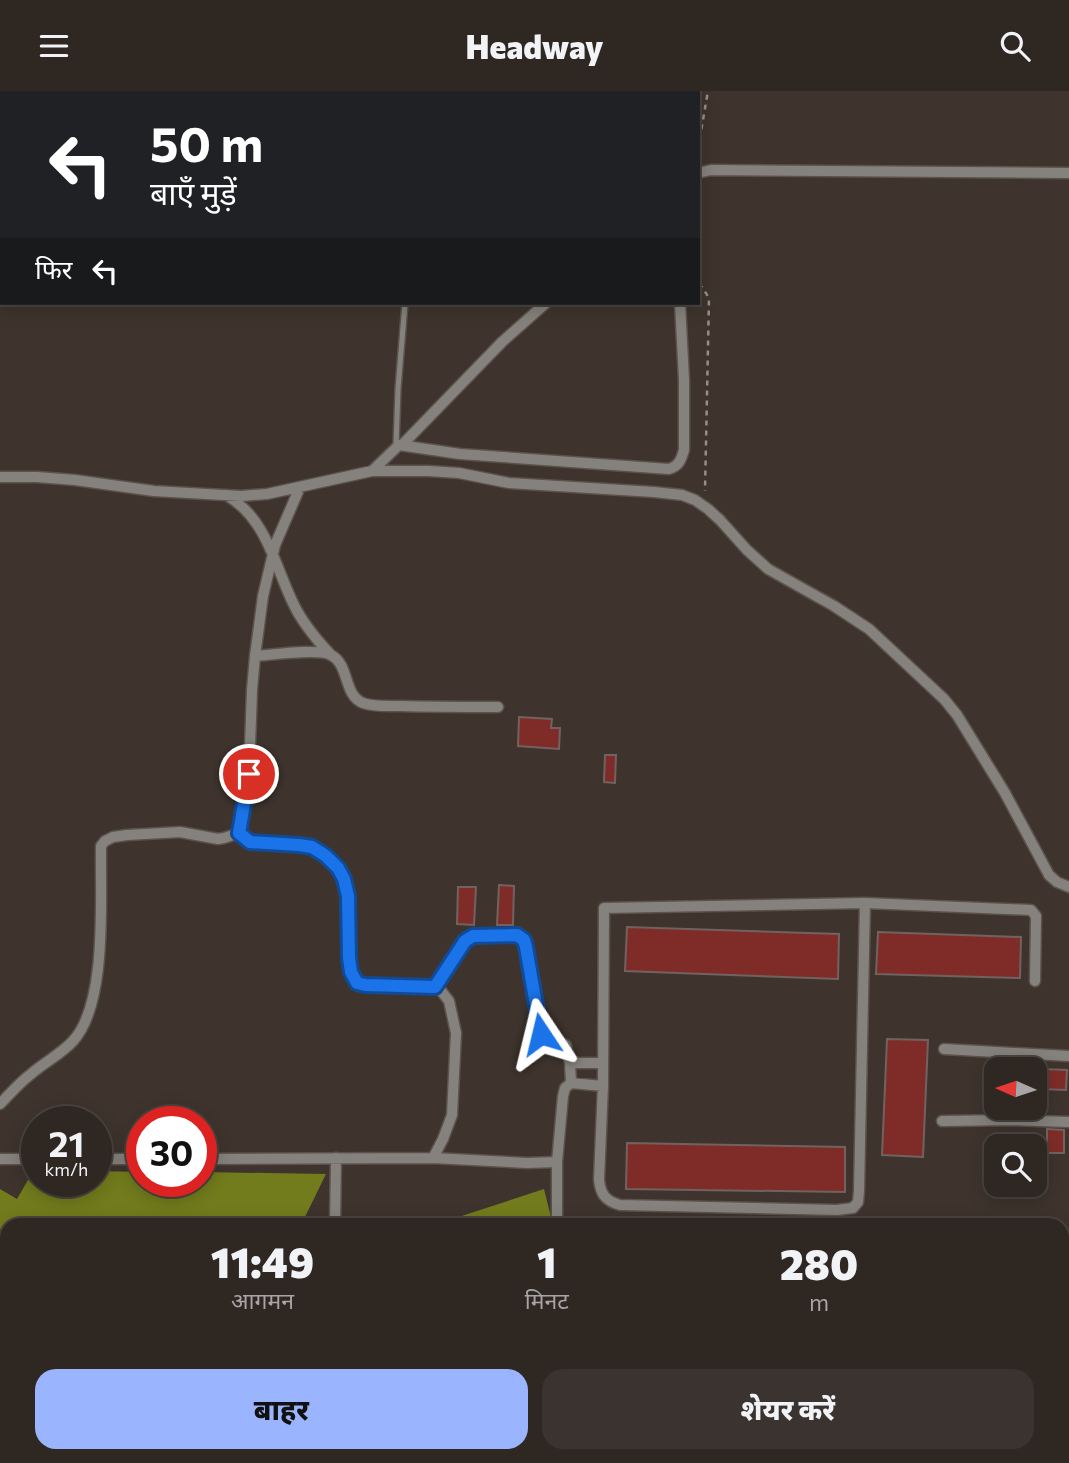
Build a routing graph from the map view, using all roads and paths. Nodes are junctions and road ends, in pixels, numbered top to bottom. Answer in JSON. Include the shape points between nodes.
{"nodes":[{"id":1,"x":708,"y":91,"type":"edge"},
{"id":2,"x":700,"y":137,"type":"edge"},
{"id":3,"x":700,"y":168,"type":"edge"},
{"id":4,"x":1069,"y":173,"type":"edge"},
{"id":5,"x":700,"y":286,"type":"edge"},
{"id":6,"x":405,"y":305,"type":"edge"},
{"id":7,"x":544,"y":305,"type":"edge"},
{"id":8,"x":680,"y":305,"type":"edge"},
{"id":9,"x":399,"y":446,"type":"junction"},
{"id":10,"x":372,"y":471,"type":"junction"},
{"id":11,"x":0,"y":477,"type":"edge"},
{"id":12,"x":300,"y":487,"type":"junction"},
{"id":13,"x":225,"y":495,"type":"junction"},
{"id":14,"x":704,"y":506,"type":"junction"},
{"id":15,"x":273,"y":554,"type":"junction"},
{"id":16,"x":330,"y":654,"type":"junction"},
{"id":17,"x":255,"y":656,"type":"junction"},
{"id":18,"x":498,"y":707,"type":"dead end"},
{"id":19,"x":239,"y":833,"type":"junction"},
{"id":20,"x":1069,"y":887,"type":"edge"},
{"id":21,"x":865,"y":903,"type":"junction"},
{"id":22,"x":1035,"y":981,"type":"dead end"},
{"id":23,"x":435,"y":987,"type":"junction"},
{"id":24,"x":944,"y":1049,"type":"dead end"},
{"id":25,"x":1069,"y":1056,"type":"edge"},
{"id":26,"x":570,"y":1063,"type":"junction"},
{"id":27,"x":603,"y":1063,"type":"junction"},
{"id":28,"x":571,"y":1083,"type":"junction"},
{"id":29,"x":603,"y":1086,"type":"junction"},
{"id":30,"x":0,"y":1104,"type":"edge"},
{"id":31,"x":942,"y":1121,"type":"dead end"},
{"id":32,"x":1069,"y":1122,"type":"edge"},
{"id":33,"x":336,"y":1158,"type":"junction"},
{"id":34,"x":433,"y":1158,"type":"junction"},
{"id":35,"x":0,"y":1159,"type":"edge"},
{"id":36,"x":21,"y":1159,"type":"edge"},
{"id":37,"x":217,"y":1159,"type":"edge"},
{"id":38,"x":557,"y":1162,"type":"junction"},
{"id":39,"x":335,"y":1218,"type":"edge"},
{"id":40,"x":557,"y":1218,"type":"edge"}],
"edges":[{"from":1,"to":2,"type":"path"},
{"from":3,"to":4,"type":"street"},
{"from":5,"to":14,"type":"path","via":[[709,298]]},
{"from":6,"to":9,"type":"lane"},
{"from":7,"to":9,"type":"street"},
{"from":8,"to":9,"type":"street","via":[[684,450],[676,466],[593,464]]},
{"from":9,"to":10,"type":"street"},
{"from":10,"to":12,"type":"street"},
{"from":10,"to":14,"type":"street","via":[[459,473],[509,483],[654,492],[682,495]]},
{"from":11,"to":13,"type":"street"},
{"from":12,"to":13,"type":"street"},
{"from":12,"to":15,"type":"street"},
{"from":13,"to":15,"type":"street","via":[[248,512]]},
{"from":14,"to":20,"type":"street","via":[[768,569],[869,629],[944,699],[1005,793],[1049,875]]},
{"from":15,"to":16,"type":"street","via":[[294,605]]},
{"from":15,"to":17,"type":"street"},
{"from":16,"to":17,"type":"street"},
{"from":16,"to":18,"type":"street","via":[[342,666],[354,695],[365,704]]},
{"from":17,"to":19,"type":"street","via":[[249,774]]},
{"from":19,"to":23,"type":"street","via":[[250,842],[312,847],[338,868],[348,896],[349,958],[357,983]]},
{"from":19,"to":30,"type":"street","via":[[224,838],[180,832],[105,841],[101,846],[99,960],[85,1026]]},
{"from":21,"to":22,"type":"street","via":[[1031,910],[1037,916]]},
{"from":21,"to":27,"type":"street","via":[[604,908]]},
{"from":21,"to":29,"type":"street","via":[[859,1191],[853,1208],[612,1203],[600,1190],[599,1179]]},
{"from":23,"to":26,"type":"street","via":[[465,941],[473,936],[517,935],[526,947],[541,1034],[566,1045]]},
{"from":23,"to":34,"type":"street","via":[[449,1002],[456,1033],[452,1115]]},
{"from":24,"to":25,"type":"street"},
{"from":26,"to":27,"type":"street"},
{"from":26,"to":28,"type":"street"},
{"from":27,"to":29,"type":"street"},
{"from":28,"to":29,"type":"street"},
{"from":28,"to":38,"type":"street","via":[[563,1096]]},
{"from":31,"to":32,"type":"street"},
{"from":33,"to":34,"type":"street"},
{"from":33,"to":37,"type":"street"},
{"from":33,"to":39,"type":"street"},
{"from":34,"to":38,"type":"street"},
{"from":35,"to":36,"type":"street"},
{"from":38,"to":40,"type":"street"}]}
